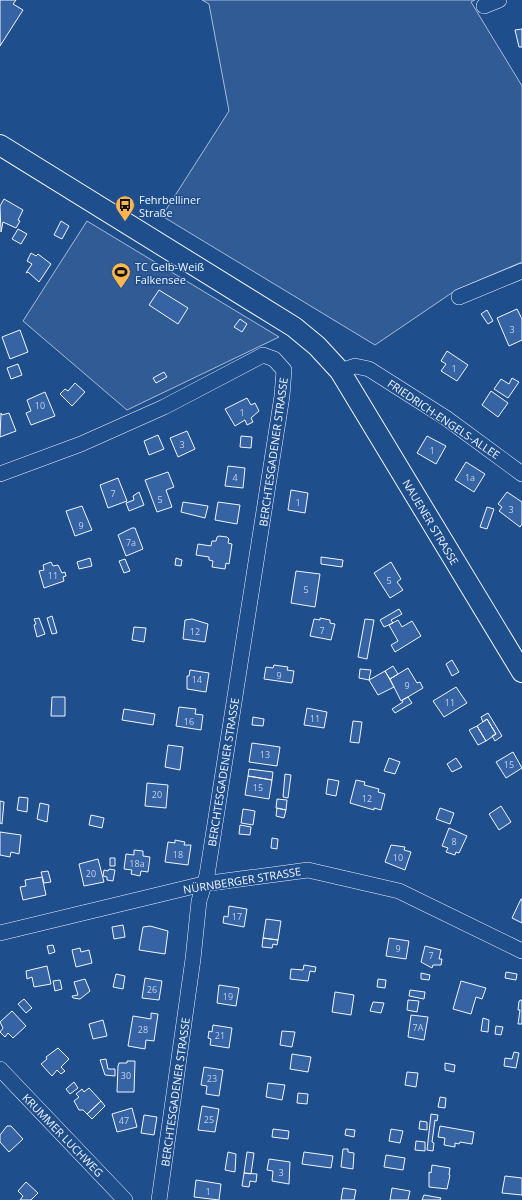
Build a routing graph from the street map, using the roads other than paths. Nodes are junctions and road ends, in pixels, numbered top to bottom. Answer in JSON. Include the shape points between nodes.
{"nodes":[{"id":1,"x":499,"y":0,"type":"edge"},
{"id":2,"x":484,"y":6,"type":"dead end"},
{"id":3,"x":0,"y":145,"type":"edge"},
{"id":4,"x":522,"y":271,"type":"edge"},
{"id":5,"x":460,"y":297,"type":"dead end"},
{"id":6,"x":340,"y":371,"type":"junction"},
{"id":7,"x":0,"y":474,"type":"edge"},
{"id":8,"x":522,"y":474,"type":"edge"},
{"id":9,"x":522,"y":672,"type":"edge"},
{"id":10,"x":203,"y":884,"type":"junction"},
{"id":11,"x":0,"y":934,"type":"edge"},
{"id":12,"x":522,"y":951,"type":"edge"},
{"id":13,"x":0,"y":1070,"type":"edge"},
{"id":14,"x":125,"y":1200,"type":"edge"},
{"id":15,"x":159,"y":1200,"type":"edge"}],
"edges":[{"from":1,"to":2,"type":"street"},
{"from":3,"to":6,"type":"main road","name":"NAUENER STRASSE","via":[[294,327],[317,346]]},
{"from":4,"to":5,"type":"street"},
{"from":6,"to":8,"type":"street","name":"FRIEDRICH-ENGELS-ALLEE","via":[[355,366],[369,369],[446,418]]},
{"from":6,"to":9,"type":"main road","name":"NAUENER STRASSE"},
{"from":7,"to":10,"type":"street","name":"BERCHTESGADENER STRASSE","via":[[109,432],[164,407],[263,355],[274,359],[284,370],[207,875]]},
{"from":10,"to":11,"type":"street","name":"NÜRNBERGER STRASSE"},
{"from":10,"to":12,"type":"street","name":"NÜRNBERGER STRASSE","via":[[308,870],[399,891]]},
{"from":10,"to":15,"type":"street","name":"BERCHTESGADENER STRASSE"},
{"from":13,"to":14,"type":"street","name":"KRUMMER LUCHWEG"}]}
